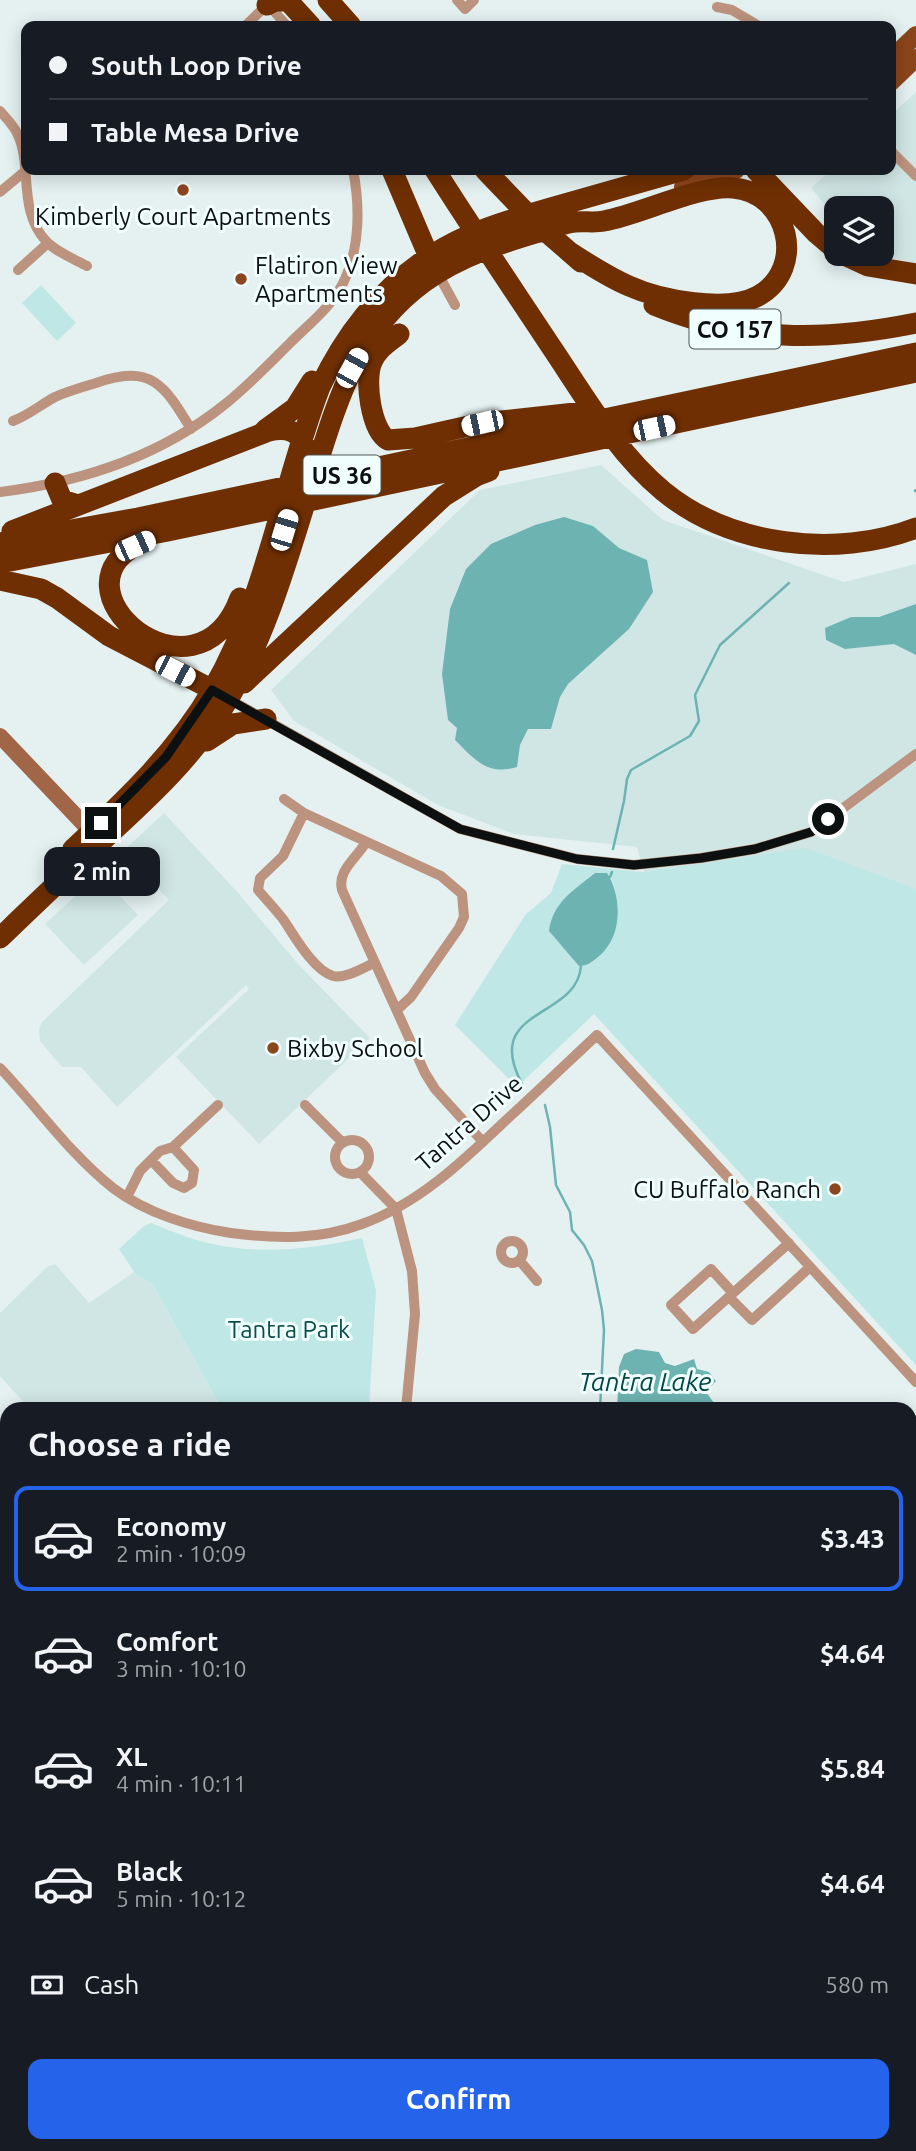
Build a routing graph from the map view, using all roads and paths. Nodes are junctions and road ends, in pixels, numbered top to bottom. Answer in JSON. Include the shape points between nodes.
{"nodes":[{"id":1,"x":474,"y":0,"type":"edge"},
{"id":2,"x":266,"y":2,"type":"edge"},
{"id":3,"x":461,"y":4,"type":"edge"},
{"id":4,"x":717,"y":7,"type":"dead end"},
{"id":5,"x":313,"y":8,"type":"edge"},
{"id":6,"x":249,"y":21,"type":"edge"},
{"id":7,"x":283,"y":21,"type":"edge"},
{"id":8,"x":340,"y":21,"type":"edge"},
{"id":9,"x":751,"y":21,"type":"edge"},
{"id":10,"x":916,"y":35,"type":"edge"},
{"id":11,"x":896,"y":54,"type":"edge"},
{"id":12,"x":916,"y":58,"type":"edge"},
{"id":13,"x":896,"y":77,"type":"edge"},
{"id":14,"x":0,"y":111,"type":"edge"},
{"id":15,"x":21,"y":144,"type":"edge"},
{"id":16,"x":896,"y":155,"type":"edge"},
{"id":17,"x":21,"y":174,"type":"edge"},
{"id":18,"x":24,"y":175,"type":"edge"},
{"id":19,"x":353,"y":175,"type":"edge"},
{"id":20,"x":394,"y":175,"type":"edge"},
{"id":21,"x":438,"y":175,"type":"edge"},
{"id":22,"x":489,"y":175,"type":"edge"},
{"id":23,"x":662,"y":175,"type":"edge"},
{"id":24,"x":720,"y":175,"type":"edge"},
{"id":25,"x":761,"y":175,"type":"edge"},
{"id":26,"x":781,"y":175,"type":"edge"},
{"id":27,"x":916,"y":176,"type":"edge"},
{"id":28,"x":0,"y":192,"type":"edge"},
{"id":29,"x":515,"y":208,"type":"junction"},
{"id":30,"x":412,"y":216,"type":"junction"},
{"id":31,"x":573,"y":222,"type":"junction"},
{"id":32,"x":816,"y":233,"type":"junction"},
{"id":33,"x":824,"y":240,"type":"edge"},
{"id":34,"x":48,"y":243,"type":"junction"},
{"id":35,"x":571,"y":253,"type":"junction"},
{"id":36,"x":433,"y":265,"type":"junction"},
{"id":37,"x":868,"y":266,"type":"edge"},
{"id":38,"x":87,"y":267,"type":"dead end"},
{"id":39,"x":18,"y":270,"type":"dead end"},
{"id":40,"x":916,"y":274,"type":"edge"},
{"id":41,"x":393,"y":284,"type":"junction"},
{"id":42,"x":455,"y":305,"type":"dead end"},
{"id":43,"x":916,"y":323,"type":"edge"},
{"id":44,"x":360,"y":335,"type":"junction"},
{"id":45,"x":916,"y":353,"type":"edge"},
{"id":46,"x":916,"y":372,"type":"edge"},
{"id":47,"x":684,"y":402,"type":"junction"},
{"id":48,"x":13,"y":421,"type":"dead end"},
{"id":49,"x":191,"y":429,"type":"junction"},
{"id":50,"x":256,"y":435,"type":"junction"},
{"id":51,"x":564,"y":447,"type":"junction"},
{"id":52,"x":306,"y":454,"type":"junction"},
{"id":53,"x":55,"y":483,"type":"junction"},
{"id":54,"x":0,"y":492,"type":"edge"},
{"id":55,"x":78,"y":505,"type":"junction"},
{"id":56,"x":916,"y":528,"type":"edge"},
{"id":57,"x":167,"y":531,"type":"junction"},
{"id":58,"x":0,"y":534,"type":"edge"},
{"id":59,"x":281,"y":534,"type":"junction"},
{"id":60,"x":0,"y":543,"type":"edge"},
{"id":61,"x":0,"y":563,"type":"edge"},
{"id":62,"x":0,"y":580,"type":"edge"},
{"id":63,"x":142,"y":654,"type":"junction"},
{"id":64,"x":221,"y":694,"type":"junction"},
{"id":65,"x":266,"y":719,"type":"junction"},
{"id":66,"x":0,"y":736,"type":"edge"},
{"id":67,"x":184,"y":747,"type":"junction"},
{"id":68,"x":916,"y":754,"type":"edge"},
{"id":69,"x":284,"y":799,"type":"dead end"},
{"id":70,"x":304,"y":813,"type":"junction"},
{"id":71,"x":96,"y":837,"type":"junction"},
{"id":72,"x":366,"y":842,"type":"junction"},
{"id":73,"x":0,"y":919,"type":"edge"},
{"id":74,"x":0,"y":938,"type":"edge"},
{"id":75,"x":374,"y":963,"type":"junction"},
{"id":76,"x":398,"y":1009,"type":"junction"},
{"id":77,"x":0,"y":1068,"type":"edge"},
{"id":78,"x":218,"y":1105,"type":"dead end"},
{"id":79,"x":305,"y":1105,"type":"dead end"},
{"id":80,"x":483,"y":1142,"type":"junction"},
{"id":81,"x":343,"y":1143,"type":"junction"},
{"id":82,"x":173,"y":1147,"type":"junction"},
{"id":83,"x":151,"y":1160,"type":"junction"},
{"id":84,"x":360,"y":1172,"type":"junction"},
{"id":85,"x":127,"y":1197,"type":"junction"},
{"id":86,"x":396,"y":1209,"type":"junction"},
{"id":87,"x":789,"y":1244,"type":"junction"},
{"id":88,"x":520,"y":1261,"type":"dead end"},
{"id":89,"x":810,"y":1267,"type":"junction"},
{"id":90,"x":537,"y":1281,"type":"dead end"},
{"id":91,"x":731,"y":1295,"type":"junction"},
{"id":92,"x":916,"y":1382,"type":"edge"},
{"id":93,"x":407,"y":1402,"type":"edge"}],
"edges":[{"from":1,"to":3,"type":"street"},
{"from":2,"to":5,"type":"highway","via":[[288,1]]},
{"from":2,"to":6,"type":"street"},
{"from":2,"to":7,"type":"street"},
{"from":4,"to":9,"type":"street"},
{"from":5,"to":8,"type":"highway"},
{"from":10,"to":11,"type":"main road"},
{"from":12,"to":13,"type":"main road"},
{"from":14,"to":15,"type":"street"},
{"from":16,"to":27,"type":"street"},
{"from":17,"to":28,"type":"street"},
{"from":18,"to":34,"type":"street","via":[[30,213]]},
{"from":19,"to":49,"type":"street","via":[[356,240],[344,282],[260,373]]},
{"from":20,"to":30,"type":"highway"},
{"from":21,"to":56,"type":"highway","via":[[575,382],[663,491],[724,526],[766,538],[851,543]]},
{"from":22,"to":29,"type":"highway","number":"CO 157"},
{"from":23,"to":29,"type":"highway"},
{"from":24,"to":31,"type":"main road"},
{"from":25,"to":32,"type":"highway"},
{"from":26,"to":32,"type":"highway","via":[[781,184]]},
{"from":29,"to":35,"type":"highway","number":"CO 157"},
{"from":29,"to":36,"type":"highway"},
{"from":30,"to":36,"type":"highway"},
{"from":30,"to":41,"type":"highway","via":[[408,251]]},
{"from":31,"to":35,"type":"highway","via":[[602,222],[707,191],[735,188],[757,195],[776,212],[787,248],[779,277],[766,290],[747,301],[721,303],[654,295],[621,283]]},
{"from":31,"to":36,"type":"highway"},
{"from":32,"to":33,"type":"highway"},
{"from":34,"to":38,"type":"street"},
{"from":34,"to":39,"type":"street"},
{"from":35,"to":43,"type":"highway","number":"CO 157","via":[[638,298],[723,327],[815,337]]},
{"from":36,"to":41,"type":"highway"},
{"from":36,"to":42,"type":"street"},
{"from":36,"to":44,"type":"highway","via":[[400,302]]},
{"from":37,"to":40,"type":"highway"},
{"from":41,"to":44,"type":"highway"},
{"from":44,"to":47,"type":"highway","via":[[399,334],[372,360],[368,379],[378,430],[391,442],[516,418]]},
{"from":44,"to":50,"type":"highway","via":[[340,337],[295,408]]},
{"from":44,"to":52,"type":"highway","via":[[344,384]]},
{"from":45,"to":47,"type":"highway","number":"US 36"},
{"from":46,"to":51,"type":"highway","number":"US 36"},
{"from":47,"to":60,"type":"highway","number":"US 36"},
{"from":48,"to":49,"type":"street","via":[[57,396],[123,375],[154,382]]},
{"from":49,"to":53,"type":"street","via":[[123,464]]},
{"from":50,"to":52,"type":"highway","via":[[280,429],[296,433]]},
{"from":50,"to":55,"type":"highway"},
{"from":51,"to":57,"type":"highway","number":"US 36"},
{"from":51,"to":64,"type":"highway","via":[[476,476],[444,496],[405,532],[376,574],[325,622]]},
{"from":52,"to":59,"type":"highway"},
{"from":53,"to":54,"type":"street"},
{"from":53,"to":55,"type":"highway","via":[[62,500]]},
{"from":55,"to":58,"type":"highway"},
{"from":57,"to":59,"type":"highway","via":[[124,552],[113,568],[110,584],[114,604],[127,623],[146,638],[168,646],[193,644],[224,629],[253,566]]},
{"from":57,"to":61,"type":"highway","number":"US 36"},
{"from":59,"to":64,"type":"highway"},
{"from":59,"to":64,"type":"highway","via":[[279,585],[257,644]]},
{"from":62,"to":63,"type":"highway","via":[[41,589]]},
{"from":63,"to":64,"type":"highway"},
{"from":63,"to":67,"type":"highway","via":[[186,691]]},
{"from":64,"to":65,"type":"street"},
{"from":64,"to":67,"type":"highway"},
{"from":65,"to":67,"type":"highway","via":[[233,724]]},
{"from":65,"to":68,"type":"street","via":[[460,829],[577,859],[634,865],[755,849],[811,832]]},
{"from":66,"to":71,"type":"street"},
{"from":67,"to":71,"type":"highway","via":[[163,783]]},
{"from":69,"to":70,"type":"street"},
{"from":70,"to":72,"type":"street"},
{"from":70,"to":75,"type":"street","via":[[284,856],[260,878],[258,890],[298,943],[333,976]]},
{"from":71,"to":73,"type":"highway"},
{"from":71,"to":74,"type":"highway"},
{"from":72,"to":75,"type":"street","via":[[342,874],[340,884]]},
{"from":72,"to":76,"type":"street","via":[[440,876],[462,894],[464,917],[459,928]]},
{"from":75,"to":76,"type":"street"},
{"from":76,"to":80,"type":"street","via":[[435,1089]]},
{"from":77,"to":85,"type":"street","name":"Tantra Drive","via":[[80,1159]]},
{"from":78,"to":82,"type":"street"},
{"from":79,"to":81,"type":"street"},
{"from":80,"to":86,"type":"street","name":"Tantra Drive","via":[[449,1173]]},
{"from":80,"to":87,"type":"street","name":"Tantra Drive","via":[[597,1035]]},
{"from":81,"to":84,"type":"street","via":[[337,1151],[337,1165],[347,1173]]},
{"from":81,"to":84,"type":"street","via":[[358,1141],[366,1149],[368,1163]]},
{"from":82,"to":83,"type":"street"},
{"from":82,"to":83,"type":"street","via":[[194,1171],[186,1187],[171,1182]]},
{"from":83,"to":85,"type":"street"},
{"from":84,"to":86,"type":"street"},
{"from":85,"to":86,"type":"street","name":"Tantra Drive","via":[[210,1230],[263,1237],[338,1232]]},
{"from":86,"to":93,"type":"street","via":[[415,1297]]},
{"from":87,"to":89,"type":"street"},
{"from":87,"to":91,"type":"street"},
{"from":88,"to":90,"type":"street"},
{"from":89,"to":91,"type":"street","via":[[752,1320]]},
{"from":89,"to":92,"type":"street"},
{"from":91,"to":91,"type":"street","via":[[693,1329],[671,1305],[711,1269]]}]}
